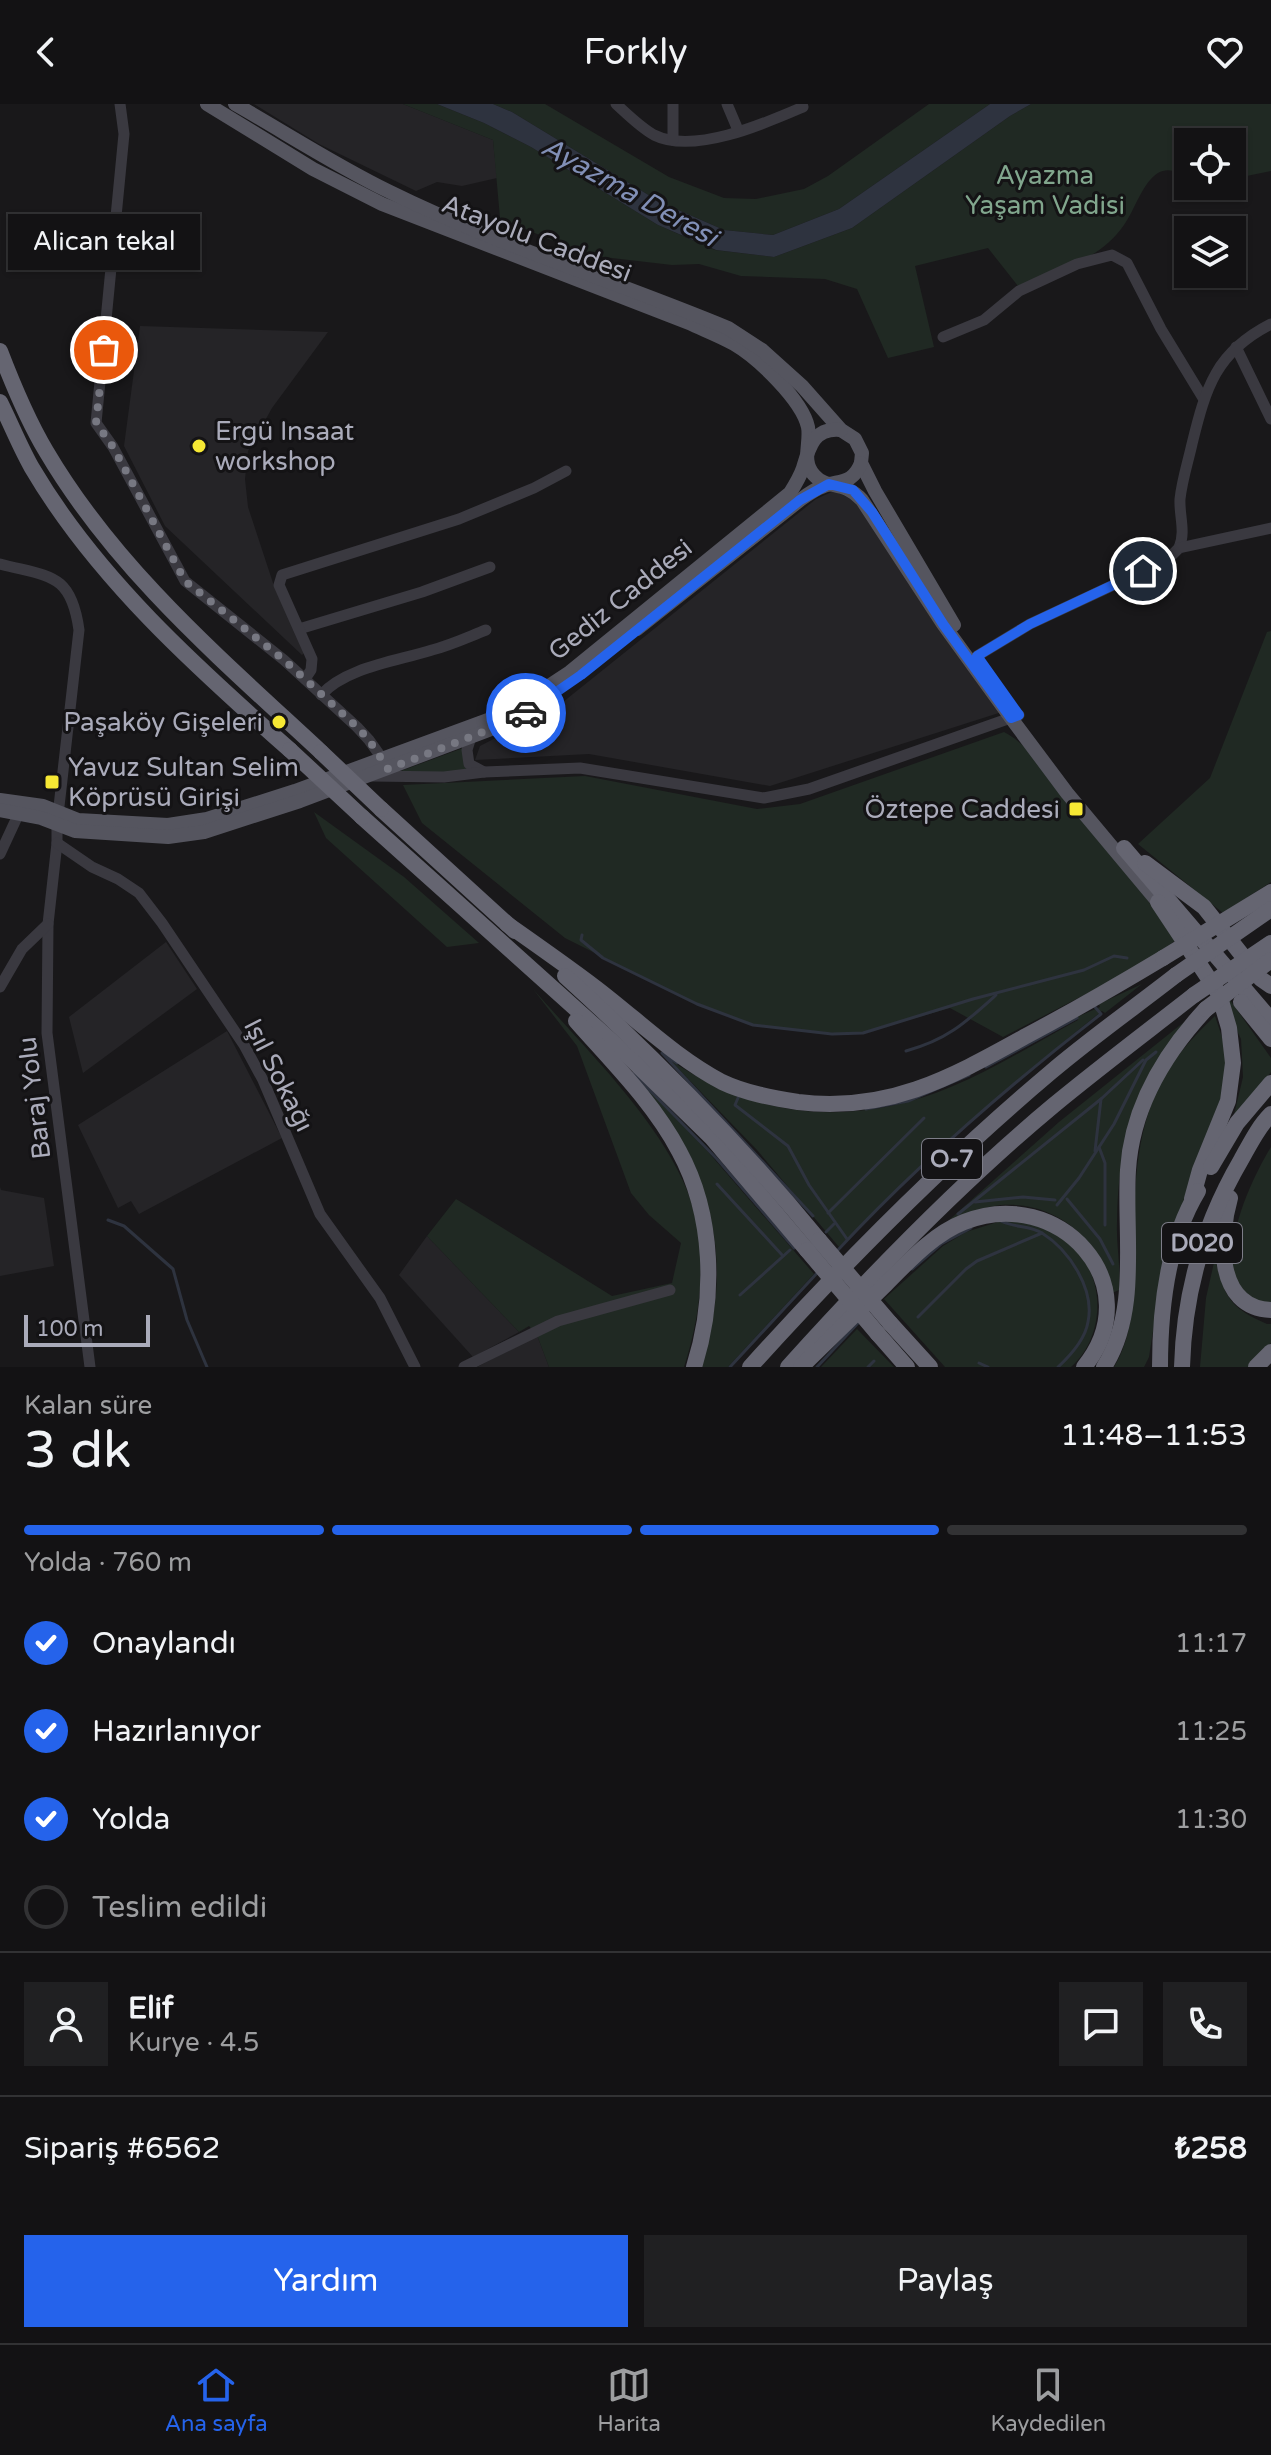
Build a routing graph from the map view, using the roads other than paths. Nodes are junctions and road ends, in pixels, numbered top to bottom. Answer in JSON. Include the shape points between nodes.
{"nodes":[{"id":1,"x":207,"y":104,"type":"edge"},
{"id":2,"x":235,"y":104,"type":"edge"},
{"id":3,"x":616,"y":104,"type":"edge"},
{"id":4,"x":673,"y":104,"type":"edge"},
{"id":5,"x":727,"y":104,"type":"edge"},
{"id":6,"x":120,"y":105,"type":"edge"},
{"id":7,"x":804,"y":105,"type":"edge"},
{"id":8,"x":738,"y":130,"type":"junction"},
{"id":9,"x":673,"y":140,"type":"junction"},
{"id":10,"x":1271,"y":324,"type":"edge"},
{"id":11,"x":943,"y":337,"type":"dead end"},
{"id":12,"x":1236,"y":347,"type":"junction"},
{"id":13,"x":0,"y":351,"type":"edge"},
{"id":14,"x":1203,"y":398,"type":"junction"},
{"id":15,"x":0,"y":402,"type":"edge"},
{"id":16,"x":1268,"y":402,"type":"edge"},
{"id":17,"x":1271,"y":419,"type":"edge"},
{"id":18,"x":841,"y":430,"type":"junction"},
{"id":19,"x":807,"y":452,"type":"junction"},
{"id":20,"x":861,"y":463,"type":"junction"},
{"id":21,"x":566,"y":471,"type":"dead end"},
{"id":22,"x":829,"y":484,"type":"junction"},
{"id":23,"x":1271,"y":528,"type":"edge"},
{"id":24,"x":1179,"y":548,"type":"junction"},
{"id":25,"x":0,"y":564,"type":"edge"},
{"id":26,"x":490,"y":567,"type":"dead end"},
{"id":27,"x":299,"y":629,"type":"junction"},
{"id":28,"x":486,"y":630,"type":"dead end"},
{"id":29,"x":977,"y":656,"type":"junction"},
{"id":30,"x":305,"y":679,"type":"junction"},
{"id":31,"x":321,"y":695,"type":"junction"},
{"id":32,"x":1015,"y":717,"type":"junction"},
{"id":33,"x":471,"y":737,"type":"junction"},
{"id":34,"x":386,"y":764,"type":"junction"},
{"id":35,"x":484,"y":772,"type":"junction"},
{"id":36,"x":367,"y":776,"type":"junction"},
{"id":37,"x":0,"y":800,"type":"edge"},
{"id":38,"x":0,"y":810,"type":"edge"},
{"id":39,"x":19,"y":813,"type":"junction"},
{"id":40,"x":58,"y":818,"type":"junction"},
{"id":41,"x":57,"y":843,"type":"junction"},
{"id":42,"x":1124,"y":848,"type":"junction"},
{"id":43,"x":0,"y":854,"type":"edge"},
{"id":44,"x":1271,"y":892,"type":"edge"},
{"id":45,"x":1158,"y":902,"type":"junction"},
{"id":46,"x":1271,"y":909,"type":"edge"},
{"id":47,"x":473,"y":917,"type":"junction"},
{"id":48,"x":48,"y":924,"type":"junction"},
{"id":49,"x":507,"y":924,"type":"junction"},
{"id":50,"x":1271,"y":943,"type":"edge"},
{"id":51,"x":1271,"y":960,"type":"edge"},
{"id":52,"x":1271,"y":986,"type":"edge"},
{"id":53,"x":0,"y":987,"type":"edge"},
{"id":54,"x":1270,"y":1032,"type":"edge"},
{"id":55,"x":1271,"y":1083,"type":"edge"},
{"id":56,"x":1271,"y":1114,"type":"edge"},
{"id":57,"x":1257,"y":1131,"type":"junction"},
{"id":58,"x":1192,"y":1199,"type":"junction"},
{"id":59,"x":813,"y":1245,"type":"junction"},
{"id":60,"x":670,"y":1290,"type":"dead end"},
{"id":61,"x":1271,"y":1310,"type":"edge"},
{"id":62,"x":884,"y":1328,"type":"junction"},
{"id":63,"x":1271,"y":1352,"type":"edge"},
{"id":64,"x":90,"y":1367,"type":"edge"},
{"id":65,"x":415,"y":1367,"type":"edge"},
{"id":66,"x":464,"y":1367,"type":"edge"},
{"id":67,"x":694,"y":1367,"type":"edge"},
{"id":68,"x":750,"y":1367,"type":"edge"},
{"id":69,"x":788,"y":1367,"type":"edge"},
{"id":70,"x":801,"y":1367,"type":"edge"},
{"id":71,"x":907,"y":1367,"type":"edge"},
{"id":72,"x":930,"y":1367,"type":"edge"},
{"id":73,"x":1084,"y":1367,"type":"edge"},
{"id":74,"x":1104,"y":1367,"type":"edge"},
{"id":75,"x":1160,"y":1367,"type":"edge"},
{"id":76,"x":1182,"y":1367,"type":"edge"},
{"id":77,"x":1256,"y":1367,"type":"edge"}],
"edges":[{"from":1,"to":19,"type":"main road","name":"Atayolu Caddesi","via":[[382,204],[735,345],[794,401],[807,422]]},
{"from":2,"to":18,"type":"main road","name":"Atayolu Caddesi","via":[[390,192],[728,328],[802,386]]},
{"from":3,"to":9,"type":"street","via":[[654,135]]},
{"from":4,"to":9,"type":"street"},
{"from":5,"to":8,"type":"street"},
{"from":6,"to":30,"type":"street","via":[[124,134],[96,423],[185,581]]},
{"from":7,"to":8,"type":"street"},
{"from":8,"to":9,"type":"street","via":[[700,141]]},
{"from":10,"to":12,"type":"street"},
{"from":11,"to":14,"type":"street","via":[[984,320],[1019,291],[1077,264],[1112,255],[1127,263]]},
{"from":12,"to":14,"type":"street","via":[[1218,367]]},
{"from":12,"to":16,"type":"street"},
{"from":13,"to":49,"type":"highway","bridge":true,"via":[[45,449],[111,544],[176,616]]},
{"from":14,"to":24,"type":"street","via":[[1182,487]]},
{"from":15,"to":47,"type":"highway","bridge":true,"via":[[32,468],[108,572],[167,635]]},
{"from":16,"to":17,"type":"street"},
{"from":18,"to":19,"type":"main road","via":[[816,436]]},
{"from":18,"to":20,"type":"main road","name":"Atayolu Caddesi","via":[[859,445]]},
{"from":19,"to":22,"type":"main road","name":"Atayolu Caddesi","via":[[813,475]]},
{"from":19,"to":34,"type":"main road","name":"Gediz Caddesi","via":[[790,493],[570,672],[493,718]]},
{"from":20,"to":22,"type":"main road","via":[[853,477]]},
{"from":20,"to":29,"type":"main road","name":"Atayolu Caddesi"},
{"from":21,"to":27,"type":"street","via":[[459,519],[282,575],[279,585]]},
{"from":22,"to":32,"type":"main road","name":"Atayolu Caddesi","via":[[853,490],[872,512],[943,624]]},
{"from":22,"to":33,"type":"main road","name":"Gediz Caddesi","via":[[800,500],[581,675],[517,719]]},
{"from":23,"to":24,"type":"street"},
{"from":24,"to":29,"type":"street","via":[[1167,560],[1030,624]]},
{"from":25,"to":40,"type":"street","name":"Baraj Yolu","via":[[53,578],[76,605],[79,630]]},
{"from":26,"to":27,"type":"street"},
{"from":27,"to":30,"type":"street","via":[[312,659]]},
{"from":28,"to":31,"type":"street","via":[[392,659],[338,681]]},
{"from":29,"to":32,"type":"main road","name":"Atayolu Caddesi"},
{"from":30,"to":31,"type":"street"},
{"from":31,"to":34,"type":"street","via":[[369,740]]},
{"from":32,"to":35,"type":"street","via":[[809,789],[764,798],[580,768]]},
{"from":32,"to":42,"type":"main road","name":"Atayolu Caddesi"},
{"from":32,"to":45,"type":"main road","name":"Atayolu Caddesi","via":[[1067,793]]},
{"from":33,"to":34,"type":"main road","name":"Gediz Caddesi"},
{"from":33,"to":35,"type":"street","via":[[469,764]]},
{"from":34,"to":36,"type":"main road","name":"Gediz Caddesi"},
{"from":34,"to":40,"type":"main road","name":"Gediz Caddesi","via":[[207,819],[168,825]]},
{"from":35,"to":36,"type":"street"},
{"from":36,"to":40,"type":"main road","name":"Gediz Caddesi","via":[[204,832],[168,837],[75,831]]},
{"from":37,"to":40,"type":"main road","via":[[43,806]]},
{"from":38,"to":39,"type":"main road"},
{"from":39,"to":40,"type":"main road"},
{"from":39,"to":43,"type":"street"},
{"from":40,"to":41,"type":"street","name":"Baraj Yolu"},
{"from":41,"to":48,"type":"street","name":"Baraj Yolu"},
{"from":41,"to":65,"type":"street","name":"Işıl Sokağı","via":[[139,893],[162,923],[244,1045],[320,1214],[380,1298]]},
{"from":42,"to":52,"type":"highway","via":[[1204,907]]},
{"from":42,"to":54,"type":"highway"},
{"from":44,"to":49,"type":"highway","bridge":true,"via":[[1067,1015],[946,1079],[847,1105],[774,1099],[725,1083],[688,1062]]},
{"from":45,"to":54,"type":"highway"},
{"from":45,"to":58,"type":"highway","via":[[1219,994],[1231,1040],[1228,1101]]},
{"from":46,"to":68,"type":"highway","number":"O-7","bridge":true,"via":[[1053,1070],[859,1249]]},
{"from":47,"to":59,"type":"highway","via":[[625,1053]]},
{"from":47,"to":67,"type":"highway","via":[[637,1090],[680,1153],[701,1210],[707,1252],[706,1317]]},
{"from":48,"to":53,"type":"street","via":[[22,949]]},
{"from":48,"to":64,"type":"street","name":"Baraj Yolu","via":[[47,1033]]},
{"from":49,"to":59,"type":"highway","via":[[633,1038],[735,1143]]},
{"from":50,"to":69,"type":"highway","number":"O-7","bridge":true,"via":[[1194,995],[1053,1105],[894,1253]]},
{"from":51,"to":74,"type":"highway","bridge":true,"via":[[1206,1009],[1163,1061],[1143,1104],[1128,1167],[1124,1316]]},
{"from":55,"to":58,"type":"highway","number":"D020","via":[[1237,1123]]},
{"from":56,"to":57,"type":"highway"},
{"from":57,"to":61,"type":"highway","via":[[1232,1188],[1221,1245],[1235,1290],[1255,1307]]},
{"from":57,"to":76,"type":"highway","number":"D020","via":[[1224,1189],[1202,1243],[1185,1313]]},
{"from":58,"to":75,"type":"highway","number":"D020","via":[[1168,1271]]},
{"from":59,"to":62,"type":"highway","bridge":true},
{"from":60,"to":66,"type":"street","via":[[558,1321]]},
{"from":62,"to":71,"type":"highway"},
{"from":62,"to":72,"type":"highway"},
{"from":63,"to":77,"type":"highway"},
{"from":70,"to":73,"type":"highway","via":[[941,1235],[961,1223],[1005,1212],[1040,1218],[1065,1230],[1098,1271],[1106,1316],[1098,1346]]}]}
